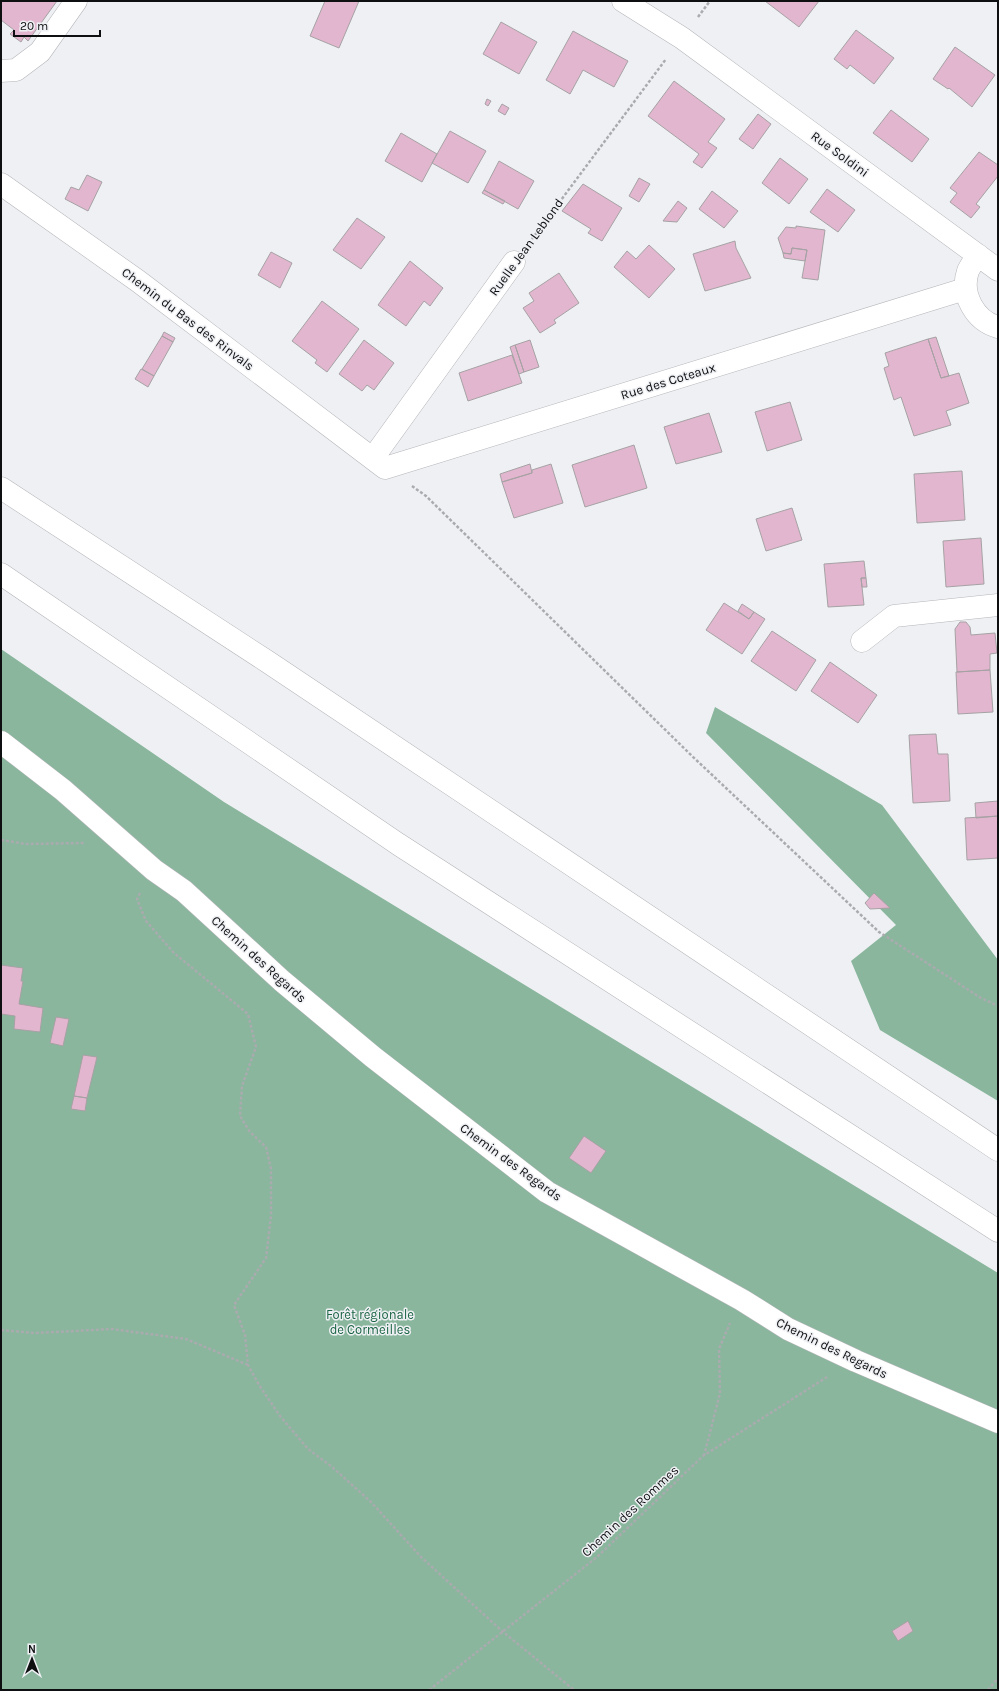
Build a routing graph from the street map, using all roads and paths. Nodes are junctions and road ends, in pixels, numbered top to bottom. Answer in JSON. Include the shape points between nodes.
{"nodes":[{"id":1,"x":76,"y":1,"type":"edge"},
{"id":2,"x":623,"y":1,"type":"edge"},
{"id":3,"x":682,"y":38,"type":"junction"},
{"id":4,"x":1,"y":71,"type":"edge"},
{"id":5,"x":1,"y":184,"type":"edge"},
{"id":6,"x":978,"y":255,"type":"junction"},
{"id":7,"x":514,"y":262,"type":"joint"},
{"id":8,"x":998,"y":270,"type":"edge"},
{"id":9,"x":965,"y":289,"type":"junction"},
{"id":10,"x":998,"y":327,"type":"edge"},
{"id":11,"x":379,"y":463,"type":"junction"},
{"id":12,"x":1,"y":488,"type":"edge"},
{"id":13,"x":1,"y":574,"type":"edge"},
{"id":14,"x":998,"y":605,"type":"edge"},
{"id":15,"x":862,"y":641,"type":"dead end"},
{"id":16,"x":1,"y":742,"type":"edge"},
{"id":17,"x":1,"y":840,"type":"edge"},
{"id":18,"x":120,"y":842,"type":"junction"},
{"id":19,"x":154,"y":870,"type":"junction"},
{"id":20,"x":998,"y":1006,"type":"edge"},
{"id":21,"x":998,"y":1150,"type":"edge"},
{"id":22,"x":998,"y":1231,"type":"edge"},
{"id":23,"x":742,"y":1300,"type":"junction"},
{"id":24,"x":1,"y":1330,"type":"edge"},
{"id":25,"x":856,"y":1361,"type":"junction"},
{"id":26,"x":248,"y":1365,"type":"junction"},
{"id":27,"x":998,"y":1422,"type":"edge"},
{"id":28,"x":703,"y":1456,"type":"junction"},
{"id":29,"x":502,"y":1631,"type":"junction"},
{"id":30,"x":998,"y":1678,"type":"edge"},
{"id":31,"x":429,"y":1690,"type":"edge"},
{"id":32,"x":574,"y":1690,"type":"edge"},
{"id":33,"x":988,"y":1690,"type":"edge"}],
"edges":[{"from":1,"to":4,"type":"main road","via":[[40,52],[16,70]]},
{"from":2,"to":3,"type":"main road","name":"Rue Soldini"},
{"from":3,"to":6,"type":"main road","name":"Rue Soldini"},
{"from":3,"to":7,"type":"path","name":"Ruelle Jean Leblond"},
{"from":5,"to":11,"type":"main road","name":"Chemin du Bas des Rinvals","via":[[138,281]]},
{"from":6,"to":8,"type":"main road","name":"Rue Soldini"},
{"from":6,"to":9,"type":"main road","via":[[968,271]]},
{"from":7,"to":11,"type":"main road","name":"Ruelle Jean Leblond"},
{"from":9,"to":10,"type":"main road","via":[[973,310],[989,325]]},
{"from":9,"to":11,"type":"main road","name":"Rue des Coteaux"},
{"from":11,"to":20,"type":"path","via":[[426,496],[698,761],[879,932],[981,998]]},
{"from":12,"to":21,"type":"main road","via":[[268,662]]},
{"from":13,"to":22,"type":"main road","via":[[398,844]]},
{"from":14,"to":15,"type":"main road","via":[[894,616]]},
{"from":16,"to":18,"type":"main road","name":"Chemin des Regards","via":[[63,790]]},
{"from":17,"to":18,"type":"path","via":[[26,844]]},
{"from":18,"to":19,"type":"main road","name":"Chemin des Regards"},
{"from":19,"to":23,"type":"main road","name":"Chemin des Regards","via":[[184,891],[282,981],[373,1056],[547,1192]]},
{"from":19,"to":26,"type":"path","via":[[138,899],[146,921],[174,953],[248,1014],[256,1047],[242,1086],[240,1116],[250,1132],[266,1147],[271,1169],[271,1216],[266,1258],[234,1305],[245,1335]]},
{"from":23,"to":25,"type":"main road","name":"Chemin des Regards","via":[[788,1329]]},
{"from":23,"to":28,"type":"path","via":[[719,1349],[720,1393]]},
{"from":24,"to":26,"type":"path","via":[[35,1333],[120,1330],[186,1340]]},
{"from":25,"to":27,"type":"main road","name":"Chemin des Regards"},
{"from":25,"to":28,"type":"path","name":"Chemin des Rommes"},
{"from":26,"to":29,"type":"path","via":[[280,1416],[308,1449],[371,1502],[421,1557]]},
{"from":28,"to":29,"type":"path","name":"Chemin des Rommes","via":[[597,1557]]},
{"from":29,"to":31,"type":"path","name":"Chemin des Rommes"},
{"from":29,"to":32,"type":"path"},
{"from":30,"to":33,"type":"path"}]}
